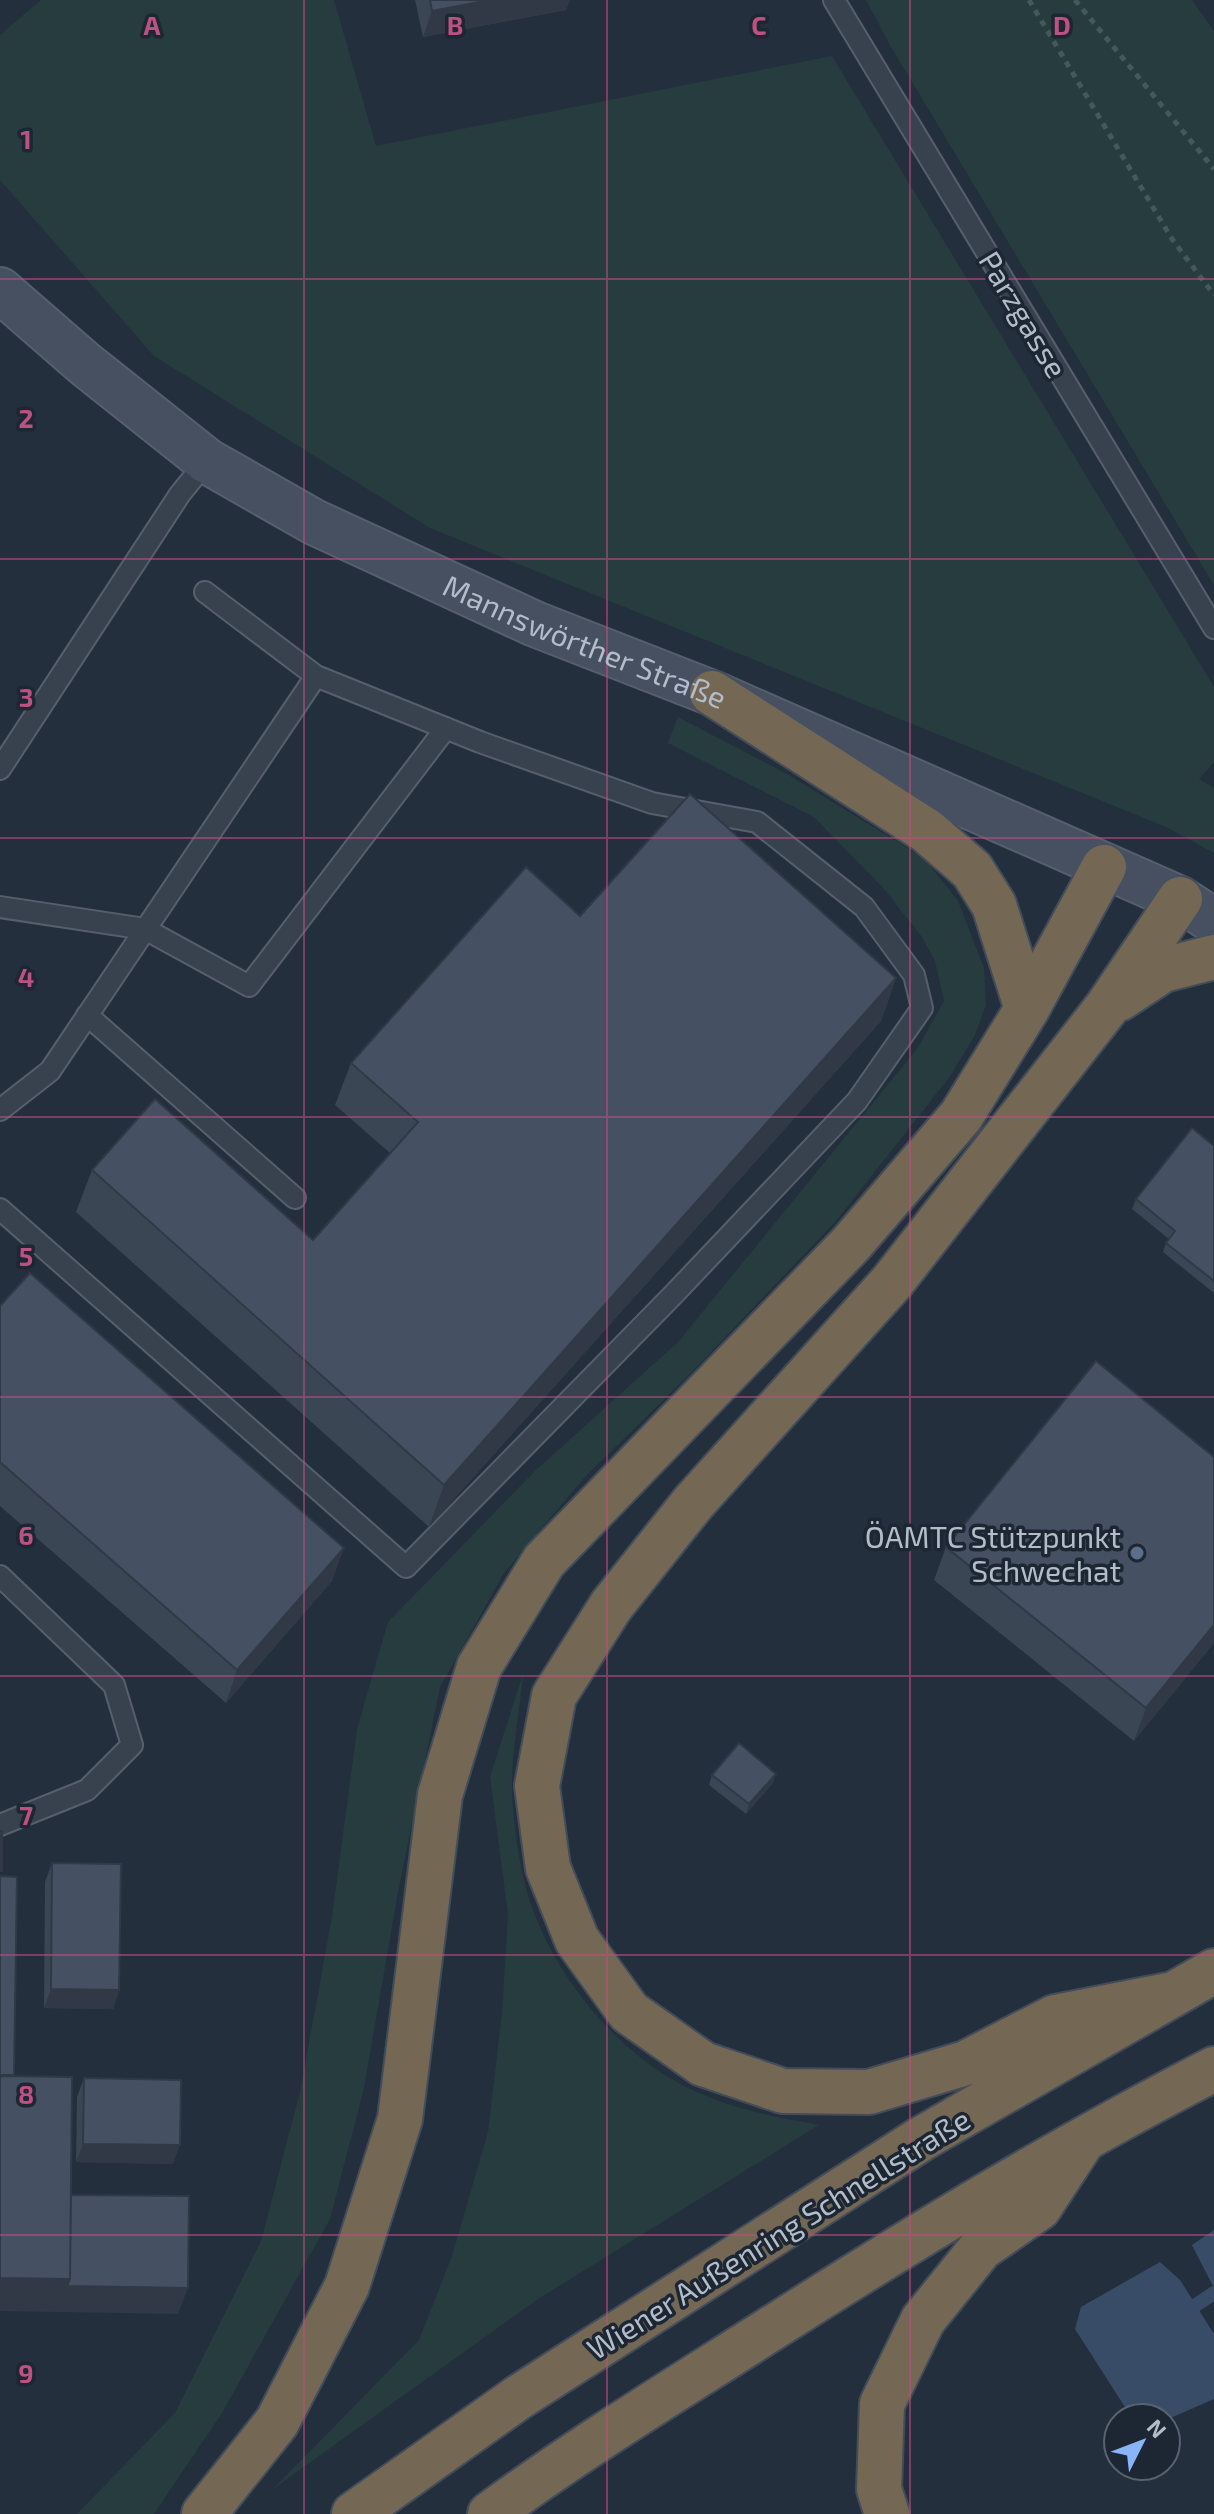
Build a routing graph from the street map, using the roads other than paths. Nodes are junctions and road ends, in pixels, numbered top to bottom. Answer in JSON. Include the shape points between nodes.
{"nodes":[{"id":1,"x":834,"y":0,"type":"edge"},
{"id":2,"x":0,"y":290,"type":"edge"},
{"id":3,"x":207,"y":461,"type":"junction"},
{"id":4,"x":205,"y":592,"type":"dead end"},
{"id":5,"x":1214,"y":628,"type":"edge"},
{"id":6,"x":316,"y":676,"type":"junction"},
{"id":7,"x":712,"y":693,"type":"junction"},
{"id":8,"x":446,"y":728,"type":"junction"},
{"id":9,"x":0,"y":769,"type":"edge"},
{"id":10,"x":1104,"y":867,"type":"junction"},
{"id":11,"x":0,"y":907,"type":"edge"},
{"id":12,"x":1197,"y":910,"type":"edge"},
{"id":13,"x":145,"y":929,"type":"junction"},
{"id":14,"x":1214,"y":957,"type":"edge"},
{"id":15,"x":1107,"y":1007,"type":"junction"},
{"id":16,"x":1027,"y":1009,"type":"junction"},
{"id":17,"x":87,"y":1015,"type":"junction"},
{"id":18,"x":0,"y":1110,"type":"edge"},
{"id":19,"x":295,"y":1198,"type":"dead end"},
{"id":20,"x":0,"y":1209,"type":"edge"},
{"id":21,"x":0,"y":1576,"type":"edge"},
{"id":22,"x":0,"y":1825,"type":"edge"},
{"id":23,"x":1214,"y":1971,"type":"edge"},
{"id":24,"x":1168,"y":1995,"type":"junction"},
{"id":25,"x":1214,"y":2069,"type":"edge"},
{"id":26,"x":1087,"y":2134,"type":"junction"},
{"id":27,"x":204,"y":2514,"type":"edge"},
{"id":28,"x":354,"y":2514,"type":"edge"},
{"id":29,"x":490,"y":2514,"type":"edge"},
{"id":30,"x":887,"y":2514,"type":"edge"}],
"edges":[{"from":1,"to":5,"type":"lane","name":"Parzgasse"},
{"from":2,"to":3,"type":"main road","name":"Mannswörther Straße"},
{"from":3,"to":7,"type":"main road","name":"Mannswörther Straße","via":[[314,522],[535,624]]},
{"from":3,"to":9,"type":"lane","via":[[180,494]]},
{"from":4,"to":6,"type":"lane"},
{"from":6,"to":8,"type":"lane"},
{"from":6,"to":13,"type":"lane"},
{"from":7,"to":10,"type":"main road","name":"Mannswörther Straße"},
{"from":7,"to":16,"type":"highway","via":[[927,831],[972,870],[994,905]]},
{"from":8,"to":13,"type":"lane","via":[[249,986]]},
{"from":8,"to":20,"type":"lane","via":[[652,803],[757,822],[864,907],[914,975],[922,1008],[857,1101],[406,1567]]},
{"from":10,"to":12,"type":"main road","name":"Mannswörther Straße"},
{"from":10,"to":16,"type":"highway"},
{"from":11,"to":13,"type":"lane"},
{"from":12,"to":15,"type":"highway"},
{"from":13,"to":17,"type":"lane"},
{"from":14,"to":15,"type":"highway","via":[[1163,970]]},
{"from":15,"to":24,"type":"highway","via":[[892,1282],[693,1503],[611,1606],[554,1696],[537,1786],[548,1868],[577,1940],[629,2012],[703,2064],[783,2091],[869,2092],[966,2063],[1055,2017]]},
{"from":16,"to":27,"type":"highway","via":[[961,1116],[850,1245],[544,1561],[479,1667],[440,1795],[400,2119],[347,2286],[277,2422]]},
{"from":17,"to":18,"type":"lane","via":[[50,1071]]},
{"from":17,"to":19,"type":"lane"},
{"from":21,"to":22,"type":"lane","via":[[114,1685],[132,1745],[87,1790]]},
{"from":23,"to":24,"type":"highway","name":"Wiener Außenring Schnellstraße"},
{"from":24,"to":28,"type":"highway","name":"Wiener Außenring Schnellstraße","via":[[921,2139],[519,2397]]},
{"from":25,"to":26,"type":"highway"},
{"from":26,"to":29,"type":"highway","via":[[907,2241],[562,2461]]},
{"from":26,"to":30,"type":"highway","via":[[1039,2208],[981,2248],[923,2320],[882,2404],[879,2489]]}]}
